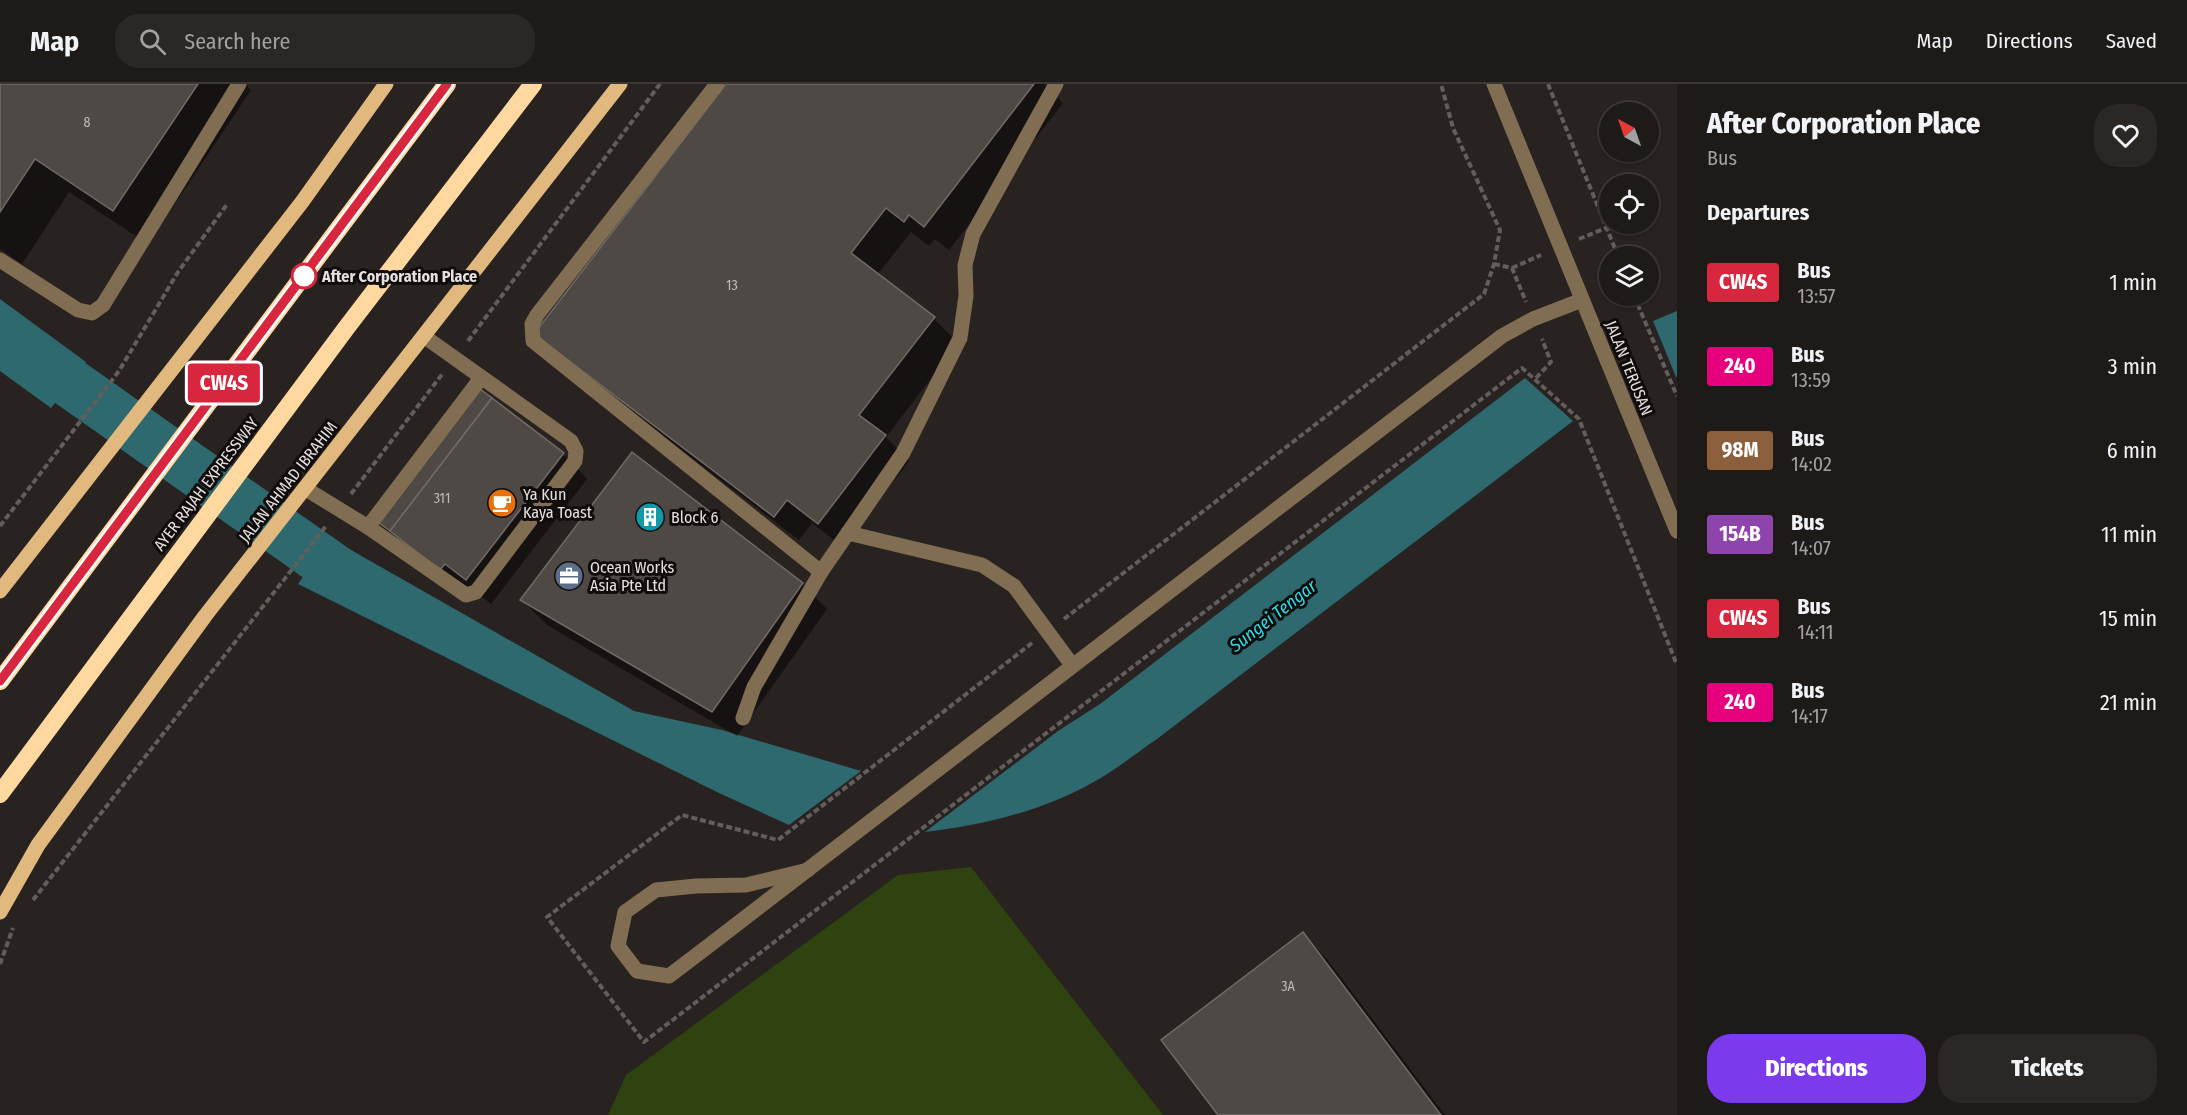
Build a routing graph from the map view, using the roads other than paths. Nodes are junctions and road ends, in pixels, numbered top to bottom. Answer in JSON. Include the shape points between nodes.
{"nodes":[{"id":1,"x":239,"y":84,"type":"edge"},
{"id":2,"x":386,"y":84,"type":"edge"},
{"id":3,"x":447,"y":84,"type":"edge"},
{"id":4,"x":533,"y":84,"type":"edge"},
{"id":5,"x":620,"y":84,"type":"edge"},
{"id":6,"x":717,"y":84,"type":"edge"},
{"id":7,"x":1056,"y":84,"type":"edge"},
{"id":8,"x":1494,"y":84,"type":"edge"},
{"id":9,"x":0,"y":260,"type":"edge"},
{"id":10,"x":1582,"y":300,"type":"junction"},
{"id":11,"x":424,"y":338,"type":"junction"},
{"id":12,"x":481,"y":378,"type":"junction"},
{"id":13,"x":306,"y":489,"type":"junction"},
{"id":14,"x":368,"y":526,"type":"junction"},
{"id":15,"x":1677,"y":531,"type":"edge"},
{"id":16,"x":848,"y":533,"type":"junction"},
{"id":17,"x":821,"y":572,"type":"junction"},
{"id":18,"x":0,"y":591,"type":"edge"},
{"id":19,"x":1072,"y":664,"type":"junction"},
{"id":20,"x":0,"y":681,"type":"edge"},
{"id":21,"x":743,"y":717,"type":"dead end"},
{"id":22,"x":0,"y":794,"type":"edge"},
{"id":23,"x":808,"y":870,"type":"junction"},
{"id":24,"x":0,"y":912,"type":"edge"}],
"edges":[{"from":1,"to":9,"type":"street","via":[[103,305],[92,313],[78,309]]},
{"from":2,"to":18,"type":"main road","via":[[302,202]]},
{"from":3,"to":20,"type":"highway"},
{"from":4,"to":22,"type":"highway","name":"AYER RAJAH EXPRESSWAY"},
{"from":5,"to":11,"type":"main road","name":"JALAN AHMAD IBRAHIM"},
{"from":6,"to":17,"type":"street","via":[[537,315],[532,324],[533,341]]},
{"from":7,"to":16,"type":"street","via":[[973,234],[965,265],[966,296],[960,338],[903,453]]},
{"from":8,"to":10,"type":"street","name":"JALAN TERUSAN"},
{"from":10,"to":15,"type":"street","name":"JALAN TERUSAN"},
{"from":10,"to":19,"type":"street","via":[[1502,336]]},
{"from":11,"to":12,"type":"street"},
{"from":11,"to":13,"type":"main road","name":"JALAN AHMAD IBRAHIM"},
{"from":12,"to":14,"type":"street"},
{"from":12,"to":14,"type":"street","via":[[571,441],[576,457],[568,470],[473,594],[466,595]]},
{"from":13,"to":14,"type":"street"},
{"from":13,"to":24,"type":"main road","name":"JALAN AHMAD IBRAHIM","via":[[139,704],[45,836]]},
{"from":16,"to":17,"type":"street"},
{"from":16,"to":19,"type":"street","via":[[982,565],[1014,586]]},
{"from":17,"to":21,"type":"street","via":[[754,687]]},
{"from":19,"to":23,"type":"street"},
{"from":23,"to":23,"type":"street","via":[[669,975],[637,971],[618,945],[625,912],[656,890],[746,885]]}]}
